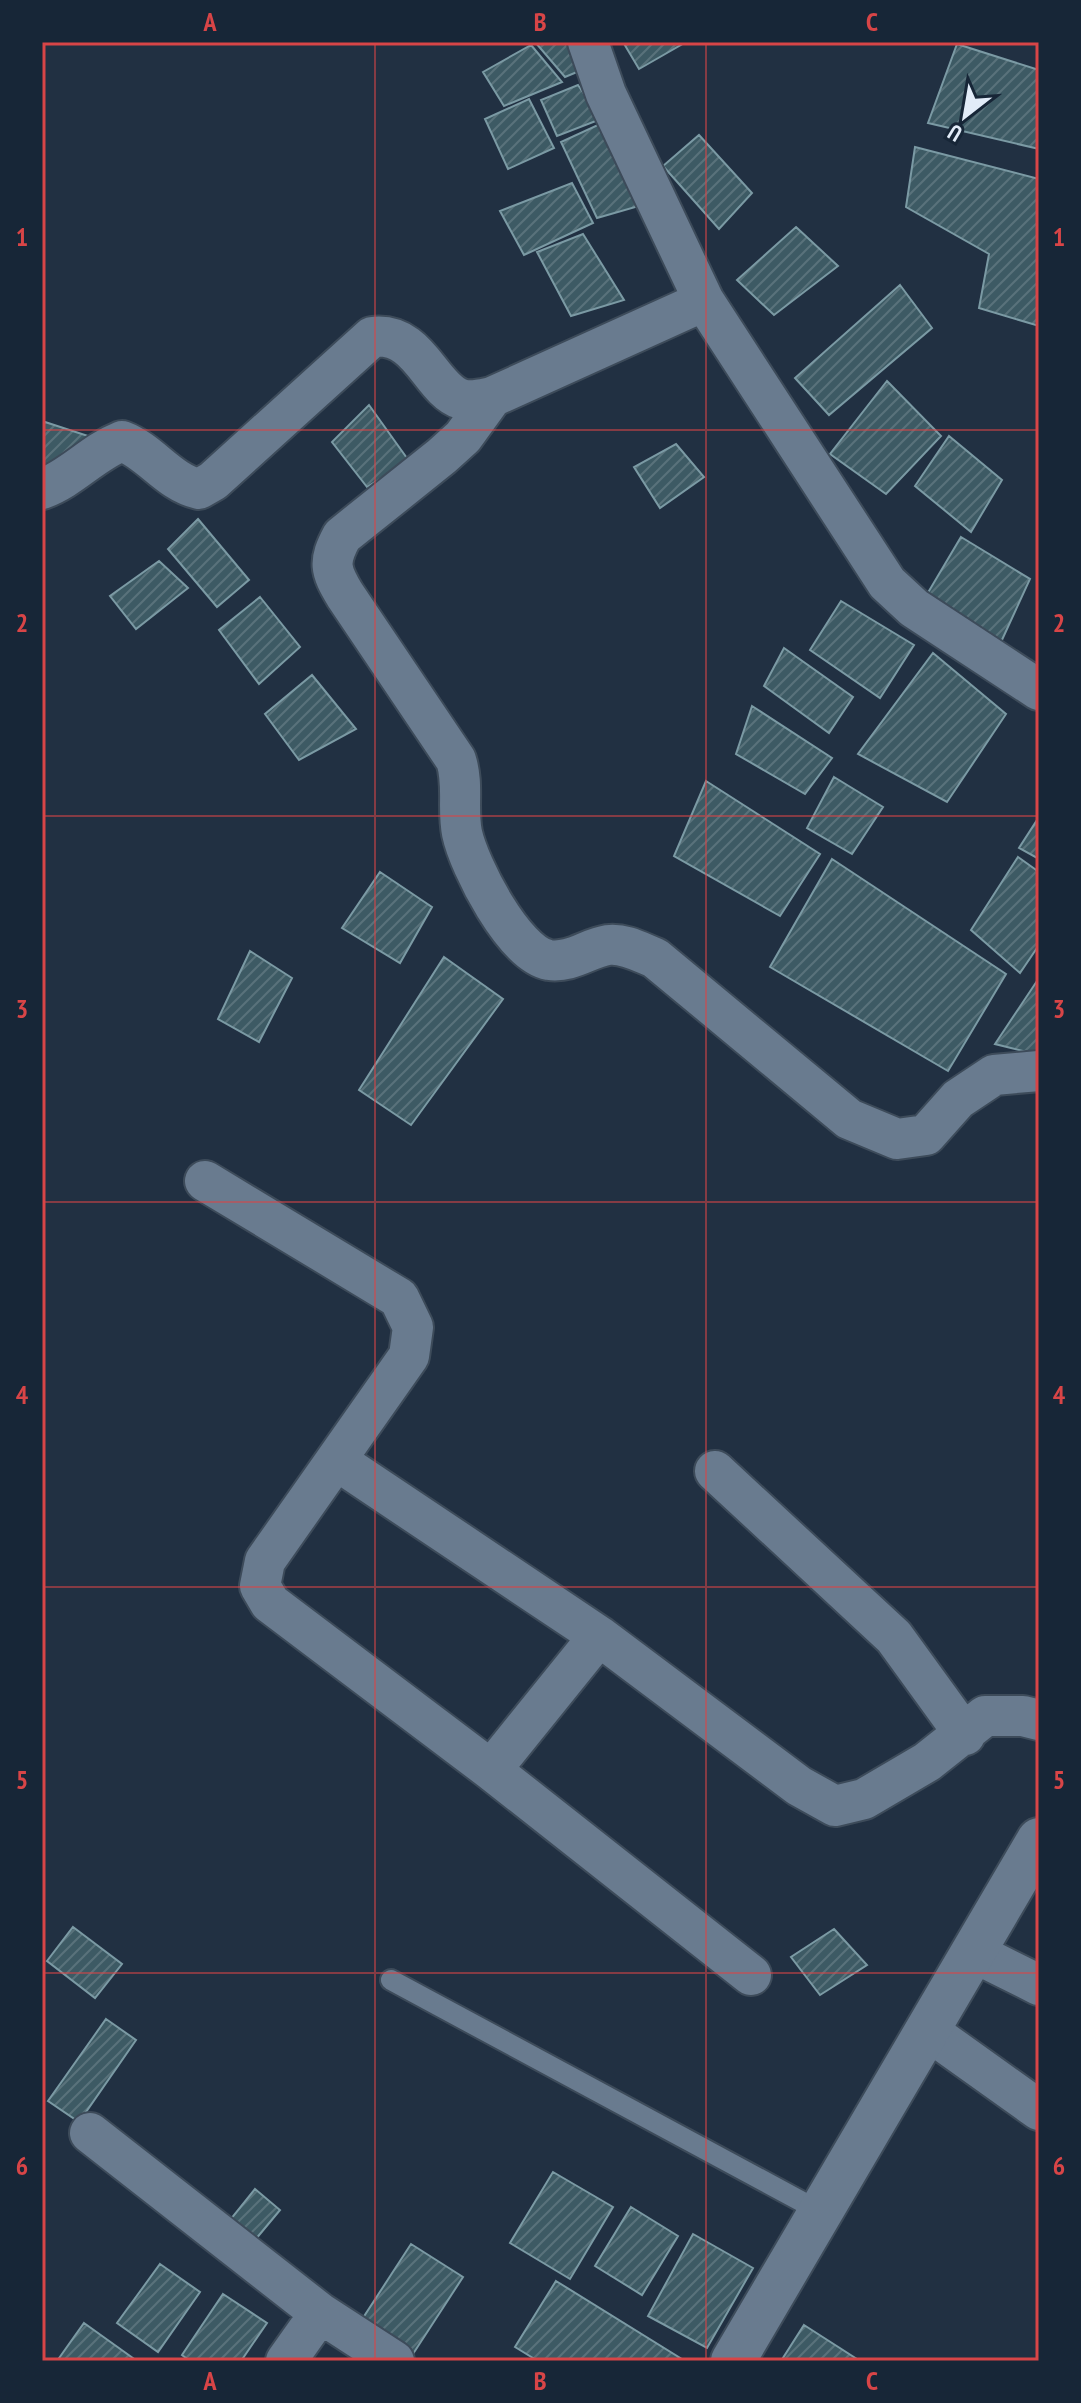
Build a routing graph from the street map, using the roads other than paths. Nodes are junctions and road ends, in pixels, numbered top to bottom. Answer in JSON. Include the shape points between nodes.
{"nodes":[{"id":1,"x":588,"y":42,"type":"edge"},
{"id":2,"x":704,"y":301,"type":"junction"},
{"id":3,"x":492,"y":397,"type":"junction"},
{"id":4,"x":42,"y":489,"type":"edge"},
{"id":5,"x":1039,"y":690,"type":"edge"},
{"id":6,"x":1039,"y":1071,"type":"edge"},
{"id":7,"x":205,"y":1181,"type":"dead end"},
{"id":8,"x":336,"y":1460,"type":"junction"},
{"id":9,"x":715,"y":1471,"type":"dead end"},
{"id":10,"x":599,"y":1636,"type":"junction"},
{"id":11,"x":1039,"y":1720,"type":"edge"},
{"id":12,"x":965,"y":1735,"type":"junction"},
{"id":13,"x":491,"y":1770,"type":"junction"},
{"id":14,"x":1039,"y":1840,"type":"edge"},
{"id":15,"x":973,"y":1952,"type":"junction"},
{"id":16,"x":751,"y":1975,"type":"dead end"},
{"id":17,"x":391,"y":1980,"type":"dead end"},
{"id":18,"x":1039,"y":1985,"type":"edge"},
{"id":19,"x":927,"y":2030,"type":"junction"},
{"id":20,"x":1039,"y":2110,"type":"edge"},
{"id":21,"x":90,"y":2133,"type":"dead end"},
{"id":22,"x":821,"y":2212,"type":"junction"},
{"id":23,"x":320,"y":2313,"type":"junction"},
{"id":24,"x":286,"y":2361,"type":"edge"},
{"id":25,"x":394,"y":2361,"type":"edge"},
{"id":26,"x":733,"y":2361,"type":"edge"}],
"edges":[{"from":1,"to":2,"type":"street","via":[[606,94]]},
{"from":2,"to":3,"type":"street"},
{"from":2,"to":5,"type":"street","via":[[887,583],[914,608]]},
{"from":3,"to":4,"type":"street","via":[[458,398],[406,345],[372,337],[199,489],[184,485],[137,446],[122,441]]},
{"from":3,"to":6,"type":"street","via":[[463,437],[342,536],[331,556],[345,595],[456,760],[462,779],[462,833],[503,924],[528,950],[549,960],[581,958],[607,945],[655,958],[849,1119],[897,1139],[926,1135],[958,1099],[994,1075]]},
{"from":7,"to":8,"type":"street","via":[[399,1298],[413,1327],[409,1356]]},
{"from":8,"to":10,"type":"street"},
{"from":8,"to":13,"type":"street","via":[[265,1561],[260,1586],[270,1603]]},
{"from":9,"to":12,"type":"street","via":[[894,1637]]},
{"from":10,"to":12,"type":"street","via":[[799,1786],[835,1806],[864,1799]]},
{"from":10,"to":13,"type":"street"},
{"from":11,"to":12,"type":"street","via":[[985,1716]]},
{"from":13,"to":16,"type":"street"},
{"from":14,"to":15,"type":"street"},
{"from":15,"to":18,"type":"street"},
{"from":15,"to":19,"type":"street"},
{"from":17,"to":22,"type":"lane"},
{"from":19,"to":20,"type":"street"},
{"from":19,"to":22,"type":"street"},
{"from":21,"to":23,"type":"street"},
{"from":22,"to":26,"type":"street"},
{"from":23,"to":24,"type":"street"},
{"from":23,"to":25,"type":"street"}]}
